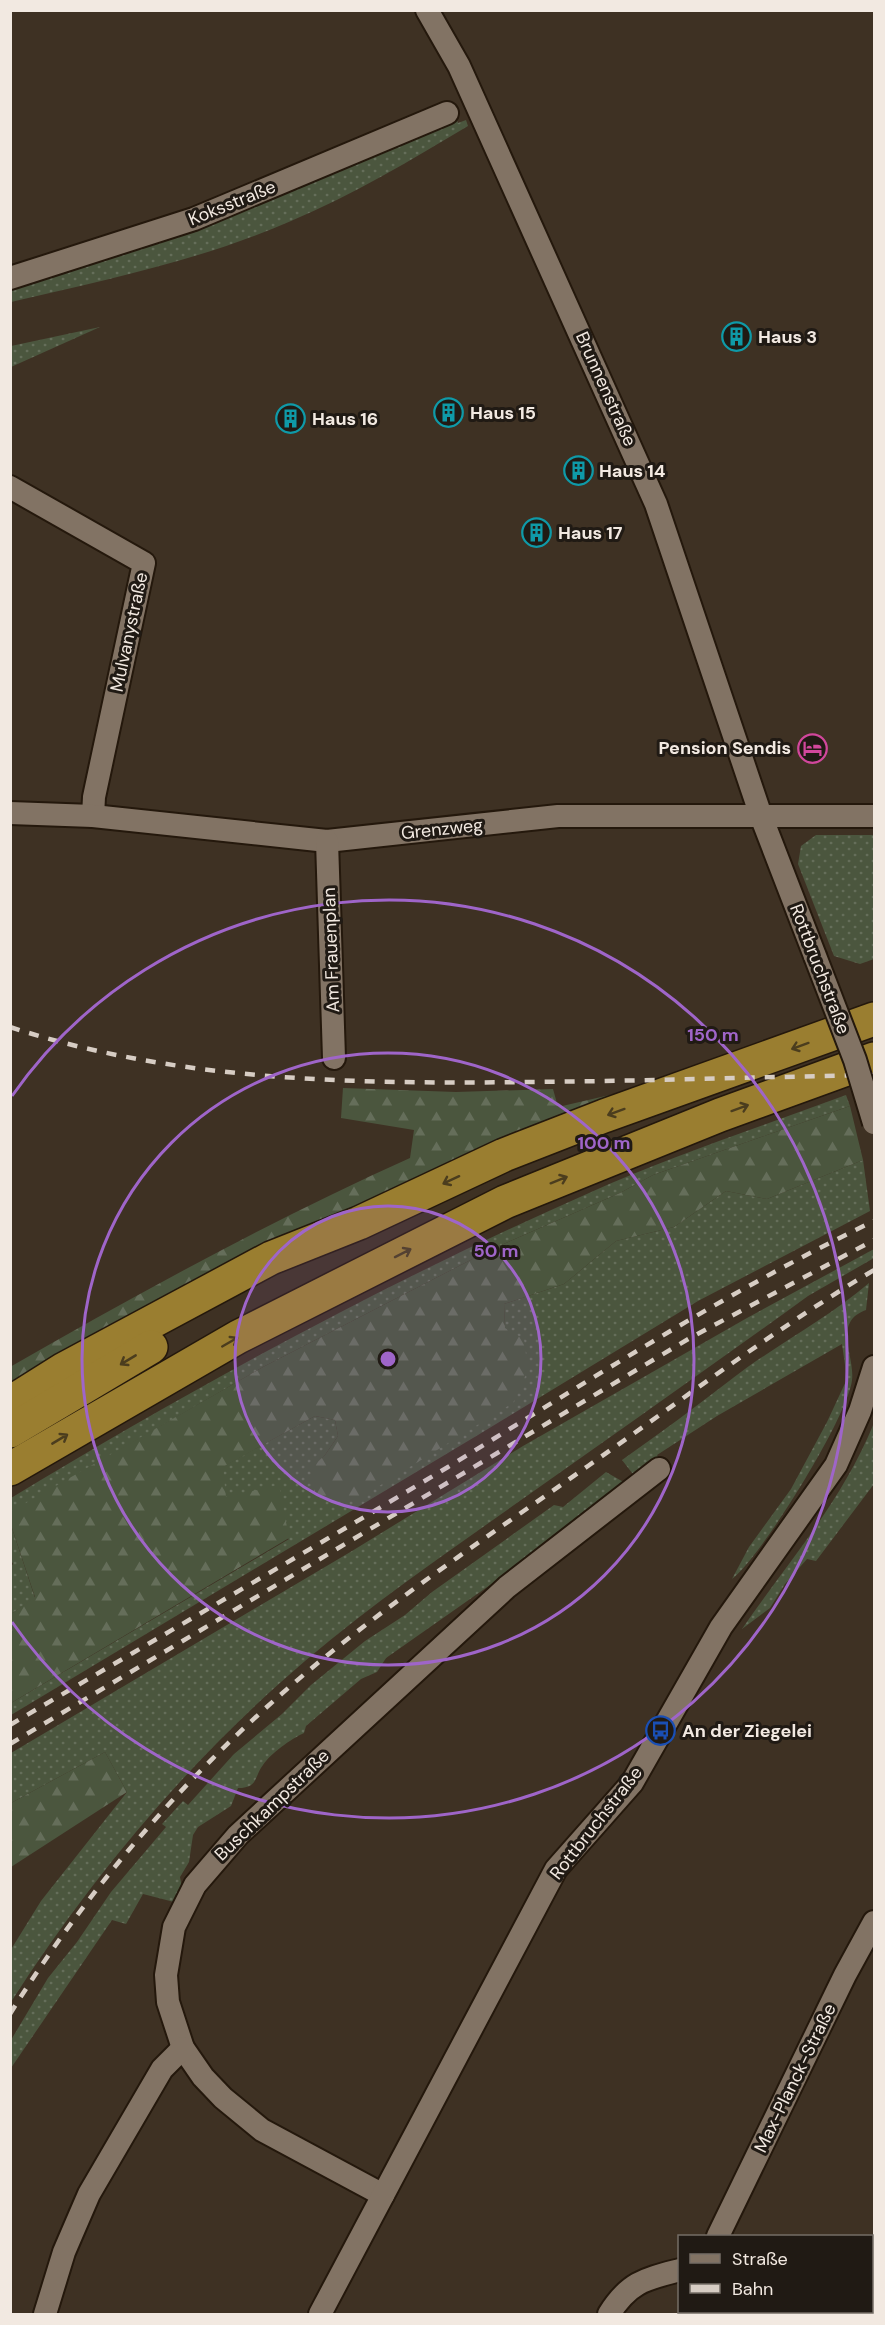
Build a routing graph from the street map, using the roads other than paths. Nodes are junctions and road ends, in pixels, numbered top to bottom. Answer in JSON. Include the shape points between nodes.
{"nodes":[{"id":1,"x":427,"y":10,"type":"edge"},
{"id":2,"x":447,"y":113,"type":"dead end"},
{"id":3,"x":10,"y":278,"type":"edge"},
{"id":4,"x":10,"y":487,"type":"edge"},
{"id":5,"x":10,"y":813,"type":"edge"},
{"id":6,"x":93,"y":816,"type":"junction"},
{"id":7,"x":761,"y":816,"type":"junction"},
{"id":8,"x":874,"y":816,"type":"edge"},
{"id":9,"x":327,"y":841,"type":"junction"},
{"id":10,"x":874,"y":1019,"type":"edge"},
{"id":11,"x":334,"y":1058,"type":"dead end"},
{"id":12,"x":874,"y":1059,"type":"edge"},
{"id":13,"x":874,"y":1123,"type":"edge"},
{"id":14,"x":359,"y":1223,"type":"junction"},
{"id":15,"x":874,"y":1367,"type":"edge"},
{"id":16,"x":10,"y":1403,"type":"edge"},
{"id":17,"x":10,"y":1431,"type":"edge"},
{"id":18,"x":10,"y":1469,"type":"edge"},
{"id":19,"x":659,"y":1469,"type":"dead end"},
{"id":20,"x":874,"y":1922,"type":"edge"},
{"id":21,"x":183,"y":2048,"type":"junction"},
{"id":22,"x":383,"y":2195,"type":"junction"},
{"id":23,"x":718,"y":2235,"type":"edge"},
{"id":24,"x":678,"y":2271,"type":"edge"},
{"id":25,"x":45,"y":2314,"type":"edge"},
{"id":26,"x":320,"y":2314,"type":"edge"},
{"id":27,"x":609,"y":2314,"type":"edge"}],
"edges":[{"from":1,"to":7,"type":"street","name":"Brunnenstraße","via":[[459,66],[649,486]]},
{"from":2,"to":3,"type":"street","name":"Koksstraße","via":[[194,219]]},
{"from":4,"to":6,"type":"street","name":"Mulvanystraße","via":[[144,563]]},
{"from":5,"to":6,"type":"street","name":"Grenzweg"},
{"from":6,"to":9,"type":"street","name":"Grenzweg"},
{"from":7,"to":8,"type":"street","name":"Grenzweg"},
{"from":7,"to":9,"type":"street","name":"Grenzweg","via":[[558,816]]},
{"from":7,"to":13,"type":"street","name":"Rottbruchstraße","bridge":true,"via":[[855,1060]]},
{"from":9,"to":11,"type":"street","name":"Am Frauenplan"},
{"from":10,"to":14,"type":"highway","one_way":true,"via":[[504,1155]]},
{"from":18,"to":12,"type":"highway","one_way":true,"via":[[238,1336],[505,1202]]},
{"from":14,"to":16,"type":"highway","via":[[271,1258],[64,1369]]},
{"from":14,"to":17,"type":"highway","one_way":true},
{"from":15,"to":22,"type":"street","name":"Rottbruchstraße","via":[[836,1465],[721,1627],[632,1783],[556,1869]]},
{"from":19,"to":21,"type":"street","name":"Buschkampstraße","via":[[507,1587],[213,1862],[183,1905],[168,1953],[168,2002]]},
{"from":20,"to":23,"type":"street","name":"Max-Planck-Straße"},
{"from":21,"to":22,"type":"street","via":[[223,2098],[262,2130]]},
{"from":21,"to":25,"type":"street","via":[[162,2069],[89,2194],[64,2252]]},
{"from":22,"to":26,"type":"street","name":"Rottbruchstraße"},
{"from":24,"to":27,"type":"street","via":[[626,2290]]}]}
